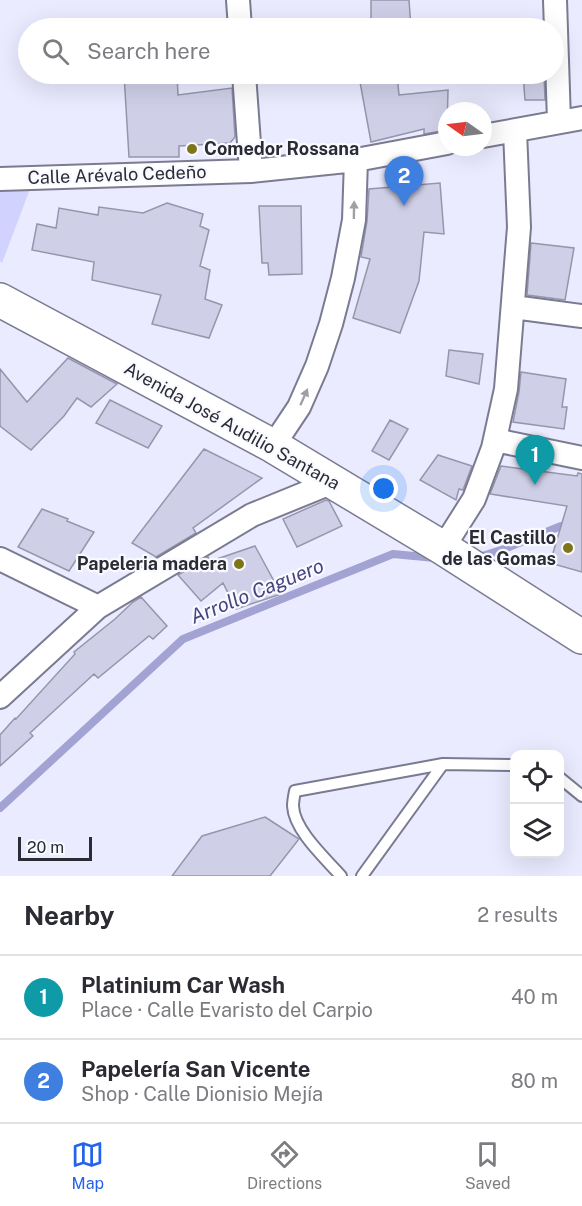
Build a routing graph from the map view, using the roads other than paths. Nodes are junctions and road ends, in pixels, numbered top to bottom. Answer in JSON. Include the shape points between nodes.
{"nodes":[{"id":1,"x":238,"y":0,"type":"edge"},
{"id":2,"x":555,"y":0,"type":"edge"},
{"id":3,"x":239,"y":18,"type":"edge"},
{"id":4,"x":556,"y":18,"type":"edge"},
{"id":5,"x":245,"y":84,"type":"edge"},
{"id":6,"x":558,"y":84,"type":"edge"},
{"id":7,"x":582,"y":118,"type":"edge"},
{"id":8,"x":559,"y":121,"type":"junction"},
{"id":9,"x":515,"y":131,"type":"junction"},
{"id":10,"x":492,"y":135,"type":"edge"},
{"id":11,"x":438,"y":145,"type":"edge"},
{"id":12,"x":356,"y":160,"type":"junction"},
{"id":13,"x":251,"y":171,"type":"junction"},
{"id":14,"x":0,"y":179,"type":"edge"},
{"id":15,"x":0,"y":300,"type":"edge"},
{"id":16,"x":513,"y":307,"type":"junction"},
{"id":17,"x":582,"y":316,"type":"edge"},
{"id":18,"x":495,"y":440,"type":"junction"},
{"id":19,"x":273,"y":446,"type":"junction"},
{"id":20,"x":582,"y":458,"type":"edge"},
{"id":21,"x":333,"y":482,"type":"junction"},
{"id":22,"x":446,"y":550,"type":"junction"},
{"id":23,"x":0,"y":559,"type":"edge"},
{"id":24,"x":98,"y":607,"type":"junction"},
{"id":25,"x":582,"y":637,"type":"edge"},
{"id":26,"x":0,"y":697,"type":"edge"},
{"id":27,"x":443,"y":764,"type":"junction"},
{"id":28,"x":510,"y":765,"type":"edge"},
{"id":29,"x":564,"y":781,"type":"edge"},
{"id":30,"x":582,"y":796,"type":"edge"},
{"id":31,"x":341,"y":876,"type":"edge"},
{"id":32,"x":363,"y":876,"type":"edge"}],
"edges":[{"from":1,"to":3,"type":"street"},
{"from":2,"to":4,"type":"street"},
{"from":5,"to":13,"type":"street"},
{"from":6,"to":8,"type":"street"},
{"from":7,"to":8,"type":"street"},
{"from":8,"to":9,"type":"street"},
{"from":9,"to":10,"type":"street"},
{"from":9,"to":16,"type":"street","via":[[519,227]]},
{"from":11,"to":12,"type":"street","name":"Calle Arévalo Cedeño"},
{"from":12,"to":13,"type":"street","name":"Calle Arévalo Cedeño"},
{"from":19,"to":12,"type":"street","one_way":true,"via":[[299,407],[331,324],[354,220]]},
{"from":13,"to":14,"type":"street","name":"Calle Arévalo Cedeño"},
{"from":15,"to":19,"type":"main road","name":"Avenida José Audilio Santana"},
{"from":16,"to":17,"type":"street"},
{"from":16,"to":18,"type":"street","via":[[506,389]]},
{"from":18,"to":20,"type":"street"},
{"from":18,"to":22,"type":"street","via":[[474,499]]},
{"from":19,"to":21,"type":"main road","name":"Avenida José Audilio Santana"},
{"from":21,"to":22,"type":"main road","name":"Avenida José Audilio Santana"},
{"from":21,"to":24,"type":"street","via":[[252,515]]},
{"from":22,"to":25,"type":"main road","name":"Avenida José Audilio Santana"},
{"from":23,"to":24,"type":"street"},
{"from":24,"to":26,"type":"street"},
{"from":27,"to":28,"type":"lane"},
{"from":27,"to":31,"type":"lane","via":[[295,791],[293,805],[302,831]]},
{"from":27,"to":32,"type":"lane"},
{"from":29,"to":30,"type":"lane"}]}
